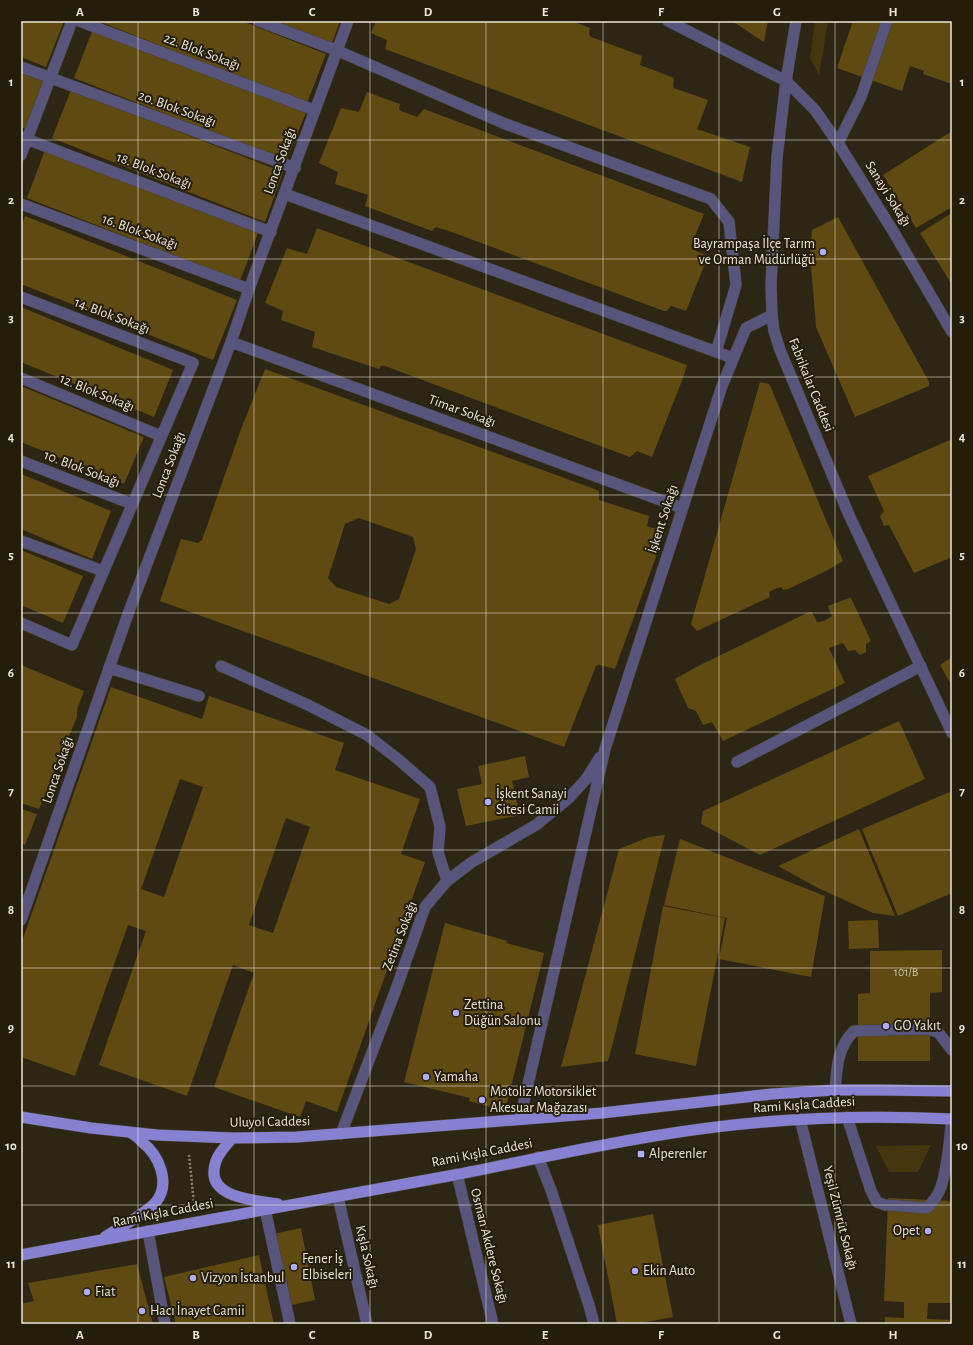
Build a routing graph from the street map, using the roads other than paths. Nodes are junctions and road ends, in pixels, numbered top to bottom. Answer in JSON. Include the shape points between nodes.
{"nodes":[{"id":1,"x":72,"y":21,"type":"edge"},
{"id":2,"x":79,"y":21,"type":"edge"},
{"id":3,"x":259,"y":21,"type":"edge"},
{"id":4,"x":348,"y":21,"type":"edge"},
{"id":5,"x":668,"y":21,"type":"edge"},
{"id":6,"x":796,"y":21,"type":"edge"},
{"id":7,"x":887,"y":21,"type":"edge"},
{"id":8,"x":336,"y":50,"type":"junction"},
{"id":9,"x":21,"y":67,"type":"edge"},
{"id":10,"x":50,"y":78,"type":"junction"},
{"id":11,"x":786,"y":80,"type":"junction"},
{"id":12,"x":314,"y":110,"type":"junction"},
{"id":13,"x":24,"y":138,"type":"edge"},
{"id":14,"x":838,"y":143,"type":"junction"},
{"id":15,"x":21,"y":155,"type":"edge"},
{"id":16,"x":294,"y":168,"type":"junction"},
{"id":17,"x":285,"y":194,"type":"junction"},
{"id":18,"x":21,"y":204,"type":"edge"},
{"id":19,"x":271,"y":232,"type":"junction"},
{"id":20,"x":249,"y":289,"type":"junction"},
{"id":21,"x":21,"y":297,"type":"edge"},
{"id":22,"x":772,"y":315,"type":"junction"},
{"id":23,"x":952,"y":332,"type":"edge"},
{"id":24,"x":231,"y":342,"type":"junction"},
{"id":25,"x":716,"y":352,"type":"junction"},
{"id":26,"x":733,"y":358,"type":"junction"},
{"id":27,"x":21,"y":378,"type":"edge"},
{"id":28,"x":161,"y":436,"type":"junction"},
{"id":29,"x":21,"y":461,"type":"edge"},
{"id":30,"x":132,"y":504,"type":"junction"},
{"id":31,"x":682,"y":508,"type":"junction"},
{"id":32,"x":21,"y":541,"type":"edge"},
{"id":33,"x":103,"y":571,"type":"junction"},
{"id":34,"x":21,"y":623,"type":"edge"},
{"id":35,"x":221,"y":666,"type":"dead end"},
{"id":36,"x":921,"y":666,"type":"junction"},
{"id":37,"x":110,"y":668,"type":"junction"},
{"id":38,"x":199,"y":696,"type":"dead end"},
{"id":39,"x":952,"y":733,"type":"edge"},
{"id":40,"x":605,"y":749,"type":"junction"},
{"id":41,"x":737,"y":762,"type":"dead end"},
{"id":42,"x":447,"y":881,"type":"junction"},
{"id":43,"x":21,"y":920,"type":"edge"},
{"id":44,"x":952,"y":1050,"type":"edge"},
{"id":45,"x":835,"y":1090,"type":"junction"},
{"id":46,"x":952,"y":1091,"type":"edge"},
{"id":47,"x":21,"y":1117,"type":"edge"},
{"id":48,"x":846,"y":1117,"type":"junction"},
{"id":49,"x":520,"y":1119,"type":"junction"},
{"id":50,"x":800,"y":1119,"type":"junction"},
{"id":51,"x":952,"y":1119,"type":"edge"},
{"id":52,"x":130,"y":1132,"type":"junction"},
{"id":53,"x":341,"y":1134,"type":"junction"},
{"id":54,"x":232,"y":1138,"type":"junction"},
{"id":55,"x":538,"y":1157,"type":"junction"},
{"id":56,"x":457,"y":1174,"type":"junction"},
{"id":57,"x":338,"y":1197,"type":"junction"},
{"id":58,"x":288,"y":1206,"type":"junction"},
{"id":59,"x":265,"y":1209,"type":"junction"},
{"id":60,"x":148,"y":1231,"type":"junction"},
{"id":61,"x":97,"y":1241,"type":"junction"},
{"id":62,"x":21,"y":1255,"type":"edge"},
{"id":63,"x":165,"y":1324,"type":"edge"},
{"id":64,"x":290,"y":1324,"type":"edge"},
{"id":65,"x":367,"y":1324,"type":"edge"},
{"id":66,"x":493,"y":1324,"type":"edge"},
{"id":67,"x":594,"y":1324,"type":"edge"},
{"id":68,"x":851,"y":1324,"type":"edge"}],
"edges":[{"from":1,"to":10,"type":"street"},
{"from":2,"to":12,"type":"street","name":"22. Blok Sokağı"},
{"from":3,"to":8,"type":"street"},
{"from":4,"to":8,"type":"street","name":"Lonca Sokağı"},
{"from":5,"to":11,"type":"street","name":"Sanayi Sokağı"},
{"from":6,"to":11,"type":"street","name":"Fabrikalar Caddesi"},
{"from":7,"to":14,"type":"street","via":[[861,97]]},
{"from":8,"to":12,"type":"street","name":"Lonca Sokağı"},
{"from":8,"to":25,"type":"street","via":[[503,122],[711,199],[729,222],[736,285]]},
{"from":9,"to":10,"type":"street","name":"20. Blok Sokağı"},
{"from":10,"to":13,"type":"street"},
{"from":10,"to":16,"type":"street","name":"20. Blok Sokağı"},
{"from":11,"to":14,"type":"street","name":"Sanayi Sokağı","via":[[815,110]]},
{"from":11,"to":22,"type":"street","name":"Fabrikalar Caddesi","via":[[777,157]]},
{"from":12,"to":16,"type":"street","name":"Lonca Sokağı"},
{"from":13,"to":15,"type":"street"},
{"from":13,"to":19,"type":"street","name":"18. Blok Sokağı"},
{"from":14,"to":23,"type":"street","name":"Sanayi Sokağı"},
{"from":16,"to":17,"type":"street","name":"Lonca Sokağı"},
{"from":17,"to":19,"type":"street","name":"Lonca Sokağı"},
{"from":17,"to":25,"type":"street"},
{"from":18,"to":20,"type":"street","name":"16. Blok Sokağı"},
{"from":19,"to":20,"type":"street","name":"Lonca Sokağı"},
{"from":20,"to":24,"type":"street","name":"Lonca Sokağı"},
{"from":21,"to":28,"type":"street","name":"14. Blok Sokağı","via":[[193,363]]},
{"from":22,"to":26,"type":"street","name":"İşkent Sokağı","via":[[746,328]]},
{"from":22,"to":36,"type":"street","name":"Fabrikalar Caddesi","via":[[780,350],[846,508]]},
{"from":24,"to":31,"type":"street","name":"Timar Sokağı"},
{"from":24,"to":37,"type":"street","name":"Lonca Sokağı"},
{"from":25,"to":26,"type":"street"},
{"from":26,"to":31,"type":"street","name":"İşkent Sokağı"},
{"from":27,"to":28,"type":"street","name":"12. Blok Sokağı"},
{"from":28,"to":30,"type":"street"},
{"from":29,"to":30,"type":"street","name":"10. Blok Sokağı"},
{"from":30,"to":33,"type":"street"},
{"from":31,"to":40,"type":"street","name":"İşkent Sokağı"},
{"from":32,"to":33,"type":"street"},
{"from":33,"to":34,"type":"street","via":[[72,645]]},
{"from":35,"to":42,"type":"street","via":[[308,705],[367,736],[430,787],[440,827],[438,852]]},
{"from":36,"to":39,"type":"street","name":"Fabrikalar Caddesi"},
{"from":36,"to":41,"type":"street"},
{"from":37,"to":38,"type":"street"},
{"from":37,"to":43,"type":"street","name":"Lonca Sokağı"},
{"from":40,"to":42,"type":"street","name":"Zetina Sokağı","via":[[587,778],[569,798],[536,825],[472,862]]},
{"from":40,"to":49,"type":"street"},
{"from":42,"to":53,"type":"street","name":"Zetina Sokağı","via":[[425,907]]},
{"from":44,"to":45,"type":"street","via":[[938,1032],[926,1029],[854,1031],[848,1037],[838,1060]]},
{"from":45,"to":46,"type":"main road","name":"Rami Kışla Caddesi"},
{"from":45,"to":49,"type":"main road","name":"Rami Kışla Caddesi"},
{"from":47,"to":52,"type":"main road","name":"Uluyol Caddesi"},
{"from":48,"to":50,"type":"main road","name":"Rami Kışla Caddesi"},
{"from":48,"to":51,"type":"main road","name":"Rami Kışla Caddesi"},
{"from":48,"to":51,"type":"street","via":[[877,1202],[885,1205],[927,1208],[941,1187]]},
{"from":49,"to":53,"type":"main road","name":"Uluyol Caddesi"},
{"from":50,"to":55,"type":"main road","name":"Rami Kışla Caddesi","via":[[657,1135]]},
{"from":50,"to":68,"type":"street","name":"Yeşil Zümrüt Sokağı"},
{"from":52,"to":54,"type":"main road","name":"Uluyol Caddesi"},
{"from":52,"to":61,"type":"main road","via":[[154,1154],[164,1182],[161,1195],[142,1213]]},
{"from":53,"to":54,"type":"main road","name":"Uluyol Caddesi"},
{"from":54,"to":58,"type":"main road","via":[[216,1160],[214,1173],[216,1182],[222,1190],[234,1196]]},
{"from":55,"to":56,"type":"main road","name":"Rami Kışla Caddesi"},
{"from":55,"to":67,"type":"street","via":[[554,1198]]},
{"from":56,"to":57,"type":"main road","name":"Rami Kışla Caddesi"},
{"from":56,"to":66,"type":"street","name":"Osman Akdere Sokağı"},
{"from":57,"to":58,"type":"main road","name":"Rami Kışla Caddesi"},
{"from":57,"to":65,"type":"street","name":"Kışla Sokağı"},
{"from":58,"to":59,"type":"main road","name":"Rami Kışla Caddesi"},
{"from":59,"to":60,"type":"main road","name":"Rami Kışla Caddesi"},
{"from":59,"to":64,"type":"street"},
{"from":60,"to":61,"type":"main road","name":"Rami Kışla Caddesi"},
{"from":60,"to":63,"type":"street"},
{"from":61,"to":62,"type":"main road","name":"Rami Kışla Caddesi"}]}
